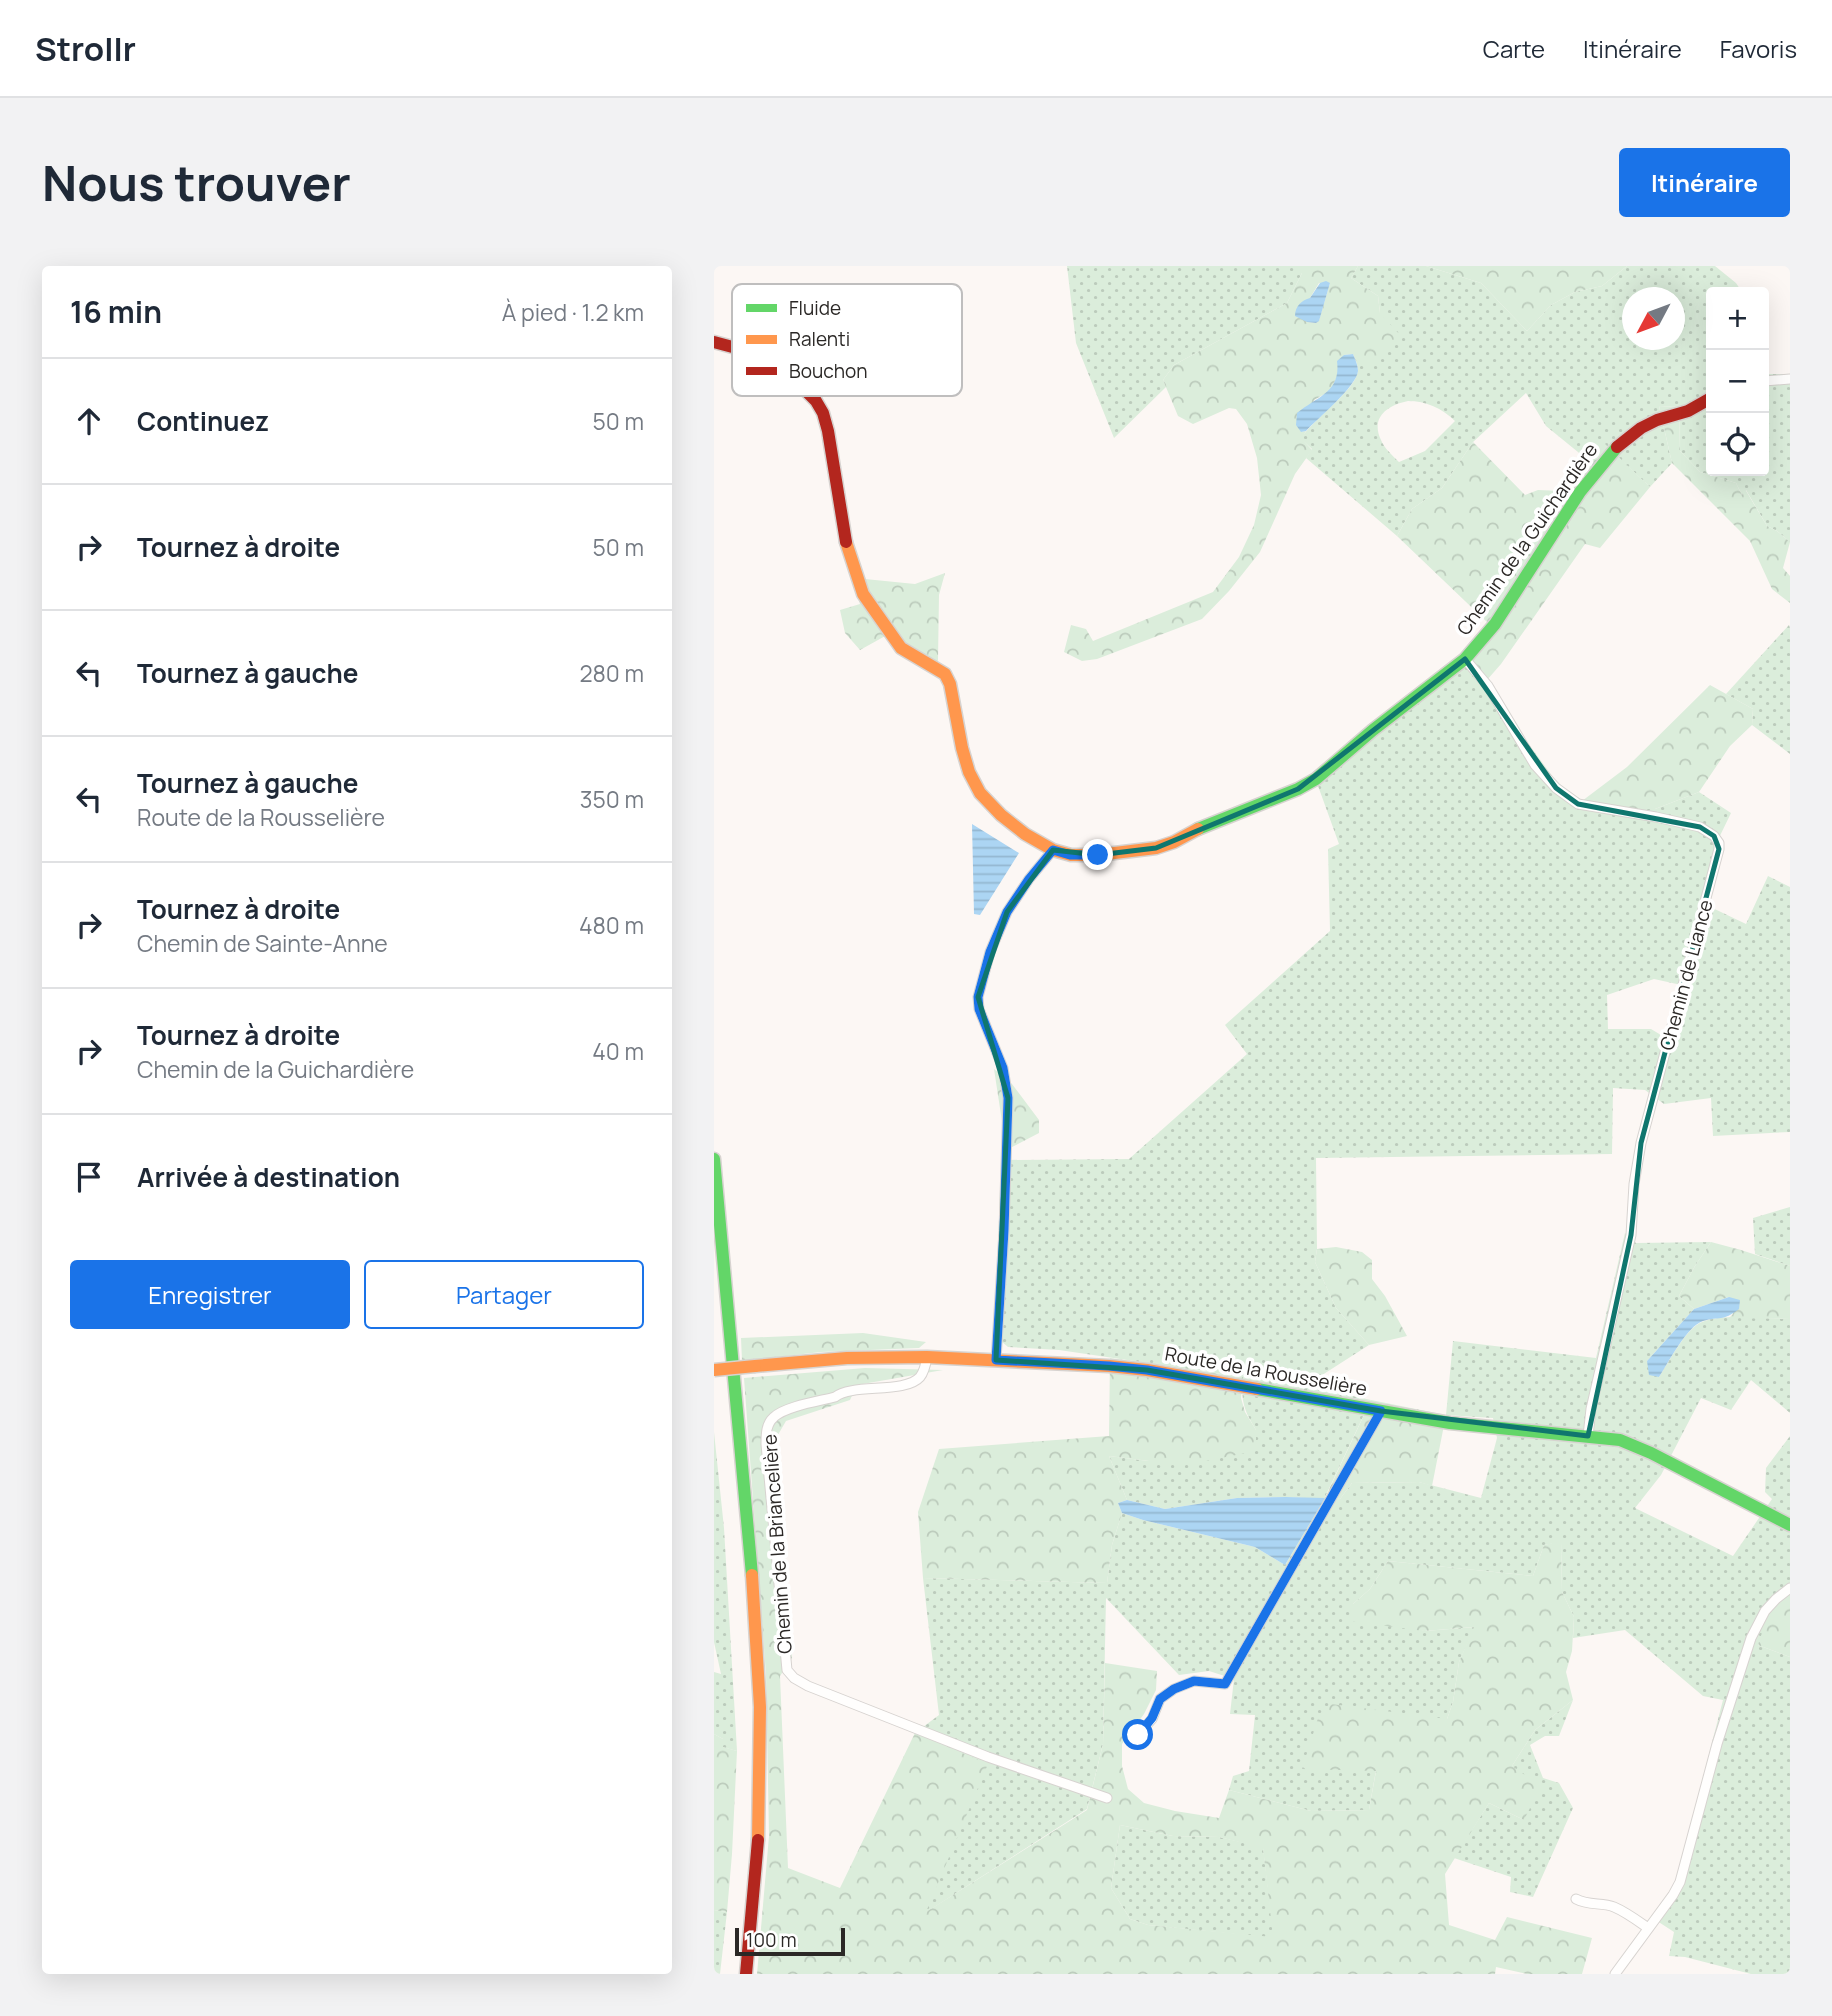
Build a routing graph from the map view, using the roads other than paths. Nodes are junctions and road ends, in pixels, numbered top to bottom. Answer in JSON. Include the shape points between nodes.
{"nodes":[{"id":1,"x":714,"y":342,"type":"edge"},
{"id":2,"x":732,"y":346,"type":"edge"},
{"id":3,"x":1790,"y":379,"type":"edge"},
{"id":4,"x":1769,"y":381,"type":"edge"},
{"id":5,"x":813,"y":396,"type":"edge"},
{"id":6,"x":1706,"y":401,"type":"edge"},
{"id":7,"x":1465,"y":659,"type":"junction"},
{"id":8,"x":1053,"y":850,"type":"junction"},
{"id":9,"x":714,"y":1159,"type":"edge"},
{"id":10,"x":714,"y":1276,"type":"edge"},
{"id":11,"x":927,"y":1357,"type":"junction"},
{"id":12,"x":996,"y":1360,"type":"junction"},
{"id":13,"x":714,"y":1370,"type":"edge"},
{"id":14,"x":1381,"y":1411,"type":"junction"},
{"id":15,"x":1588,"y":1436,"type":"junction"},
{"id":16,"x":1790,"y":1525,"type":"edge"},
{"id":17,"x":1790,"y":1588,"type":"edge"},
{"id":18,"x":1138,"y":1735,"type":"dead end"},
{"id":19,"x":1107,"y":1798,"type":"dead end"},
{"id":20,"x":1576,"y":1899,"type":"dead end"},
{"id":21,"x":1648,"y":1928,"type":"junction"},
{"id":22,"x":735,"y":1974,"type":"edge"},
{"id":23,"x":746,"y":1974,"type":"edge"},
{"id":24,"x":1615,"y":1974,"type":"edge"}],
"edges":[{"from":1,"to":2,"type":"main road","name":"Chemin de la Guichardière"},
{"from":3,"to":4,"type":"street"},
{"from":5,"to":8,"type":"main road","name":"Chemin de la Guichardière","via":[[827,424],[844,537],[863,594],[901,648],[945,674],[968,772],[980,793],[1025,834]]},
{"from":6,"to":7,"type":"main road","name":"Chemin de la Guichardière","via":[[1657,419],[1613,450],[1580,492],[1495,624]]},
{"from":7,"to":8,"type":"main road","name":"Chemin de la Guichardière","via":[[1298,789],[1156,848],[1098,855]]},
{"from":7,"to":15,"type":"street","name":"Chemin de Liance","via":[[1488,686],[1535,765],[1578,804],[1700,827],[1719,843],[1641,1143],[1631,1235]]},
{"from":8,"to":12,"type":"street","via":[[1007,912],[978,997],[1003,1068],[1008,1098]]},
{"from":9,"to":23,"type":"main road","via":[[760,1707],[758,1845]]},
{"from":10,"to":22,"type":"main road","via":[[749,1706],[748,1831]]},
{"from":11,"to":12,"type":"main road","name":"Route de la Rousselière"},
{"from":11,"to":13,"type":"main road","name":"Route de la Rousselière","bridge":true},
{"from":11,"to":19,"type":"street","name":"Chemin de la Briancelière","via":[[922,1376],[914,1381],[842,1392],[787,1410],[768,1426],[787,1670],[808,1686]]},
{"from":12,"to":14,"type":"main road","name":"Route de la Rousselière","via":[[1147,1370]]},
{"from":14,"to":15,"type":"main road","name":"Route de la Rousselière","via":[[1450,1423]]},
{"from":14,"to":18,"type":"street","via":[[1225,1684],[1194,1681],[1174,1689],[1160,1699]]},
{"from":15,"to":16,"type":"main road","name":"Route de la Rousselière","via":[[1640,1447]]},
{"from":17,"to":21,"type":"street","via":[[1765,1611],[1751,1638],[1681,1882]]},
{"from":20,"to":21,"type":"street","via":[[1617,1908]]},
{"from":21,"to":24,"type":"street"}]}
